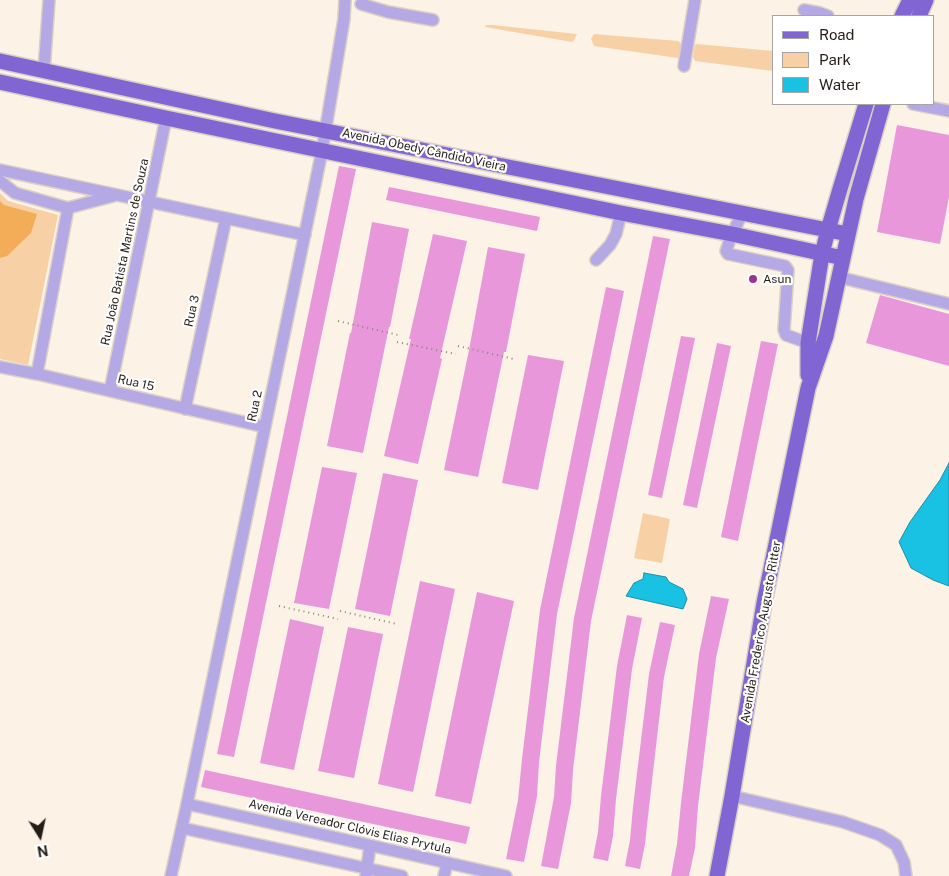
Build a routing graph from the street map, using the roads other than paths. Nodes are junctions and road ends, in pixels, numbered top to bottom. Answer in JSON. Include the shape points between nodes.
{"nodes":[{"id":1,"x":49,"y":0,"type":"edge"},
{"id":2,"x":345,"y":0,"type":"edge"},
{"id":3,"x":695,"y":0,"type":"edge"},
{"id":4,"x":910,"y":0,"type":"edge"},
{"id":5,"x":926,"y":0,"type":"edge"},
{"id":6,"x":361,"y":4,"type":"dead end"},
{"id":7,"x":804,"y":10,"type":"dead end"},
{"id":8,"x":825,"y":15,"type":"edge"},
{"id":9,"x":902,"y":15,"type":"edge"},
{"id":10,"x":919,"y":15,"type":"edge"},
{"id":11,"x":433,"y":20,"type":"dead end"},
{"id":12,"x":0,"y":61,"type":"edge"},
{"id":13,"x":684,"y":66,"type":"dead end"},
{"id":14,"x":44,"y":71,"type":"junction"},
{"id":15,"x":0,"y":82,"type":"edge"},
{"id":16,"x":866,"y":105,"type":"edge"},
{"id":17,"x":884,"y":105,"type":"edge"},
{"id":18,"x":918,"y":105,"type":"edge"},
{"id":19,"x":949,"y":111,"type":"edge"},
{"id":20,"x":166,"y":118,"type":"junction"},
{"id":21,"x":326,"y":130,"type":"junction"},
{"id":22,"x":322,"y":151,"type":"junction"},
{"id":23,"x":0,"y":170,"type":"edge"},
{"id":24,"x":0,"y":181,"type":"edge"},
{"id":25,"x":604,"y":187,"type":"junction"},
{"id":26,"x":117,"y":195,"type":"junction"},
{"id":27,"x":149,"y":202,"type":"junction"},
{"id":28,"x":68,"y":208,"type":"junction"},
{"id":29,"x":599,"y":208,"type":"junction"},
{"id":30,"x":621,"y":213,"type":"junction"},
{"id":31,"x":742,"y":214,"type":"junction"},
{"id":32,"x":226,"y":218,"type":"junction"},
{"id":33,"x":828,"y":230,"type":"junction"},
{"id":34,"x":732,"y":234,"type":"junction"},
{"id":35,"x":848,"y":234,"type":"junction"},
{"id":36,"x":305,"y":235,"type":"junction"},
{"id":37,"x":822,"y":254,"type":"junction"},
{"id":38,"x":843,"y":258,"type":"junction"},
{"id":39,"x":596,"y":260,"type":"dead end"},
{"id":40,"x":838,"y":277,"type":"junction"},
{"id":41,"x":949,"y":304,"type":"edge"},
{"id":42,"x":808,"y":344,"type":"junction"},
{"id":43,"x":0,"y":367,"type":"edge"},
{"id":44,"x":36,"y":374,"type":"junction"},
{"id":45,"x":808,"y":388,"type":"junction"},
{"id":46,"x":110,"y":391,"type":"junction"},
{"id":47,"x":185,"y":409,"type":"junction"},
{"id":48,"x":264,"y":427,"type":"junction"},
{"id":49,"x":732,"y":796,"type":"junction"},
{"id":50,"x":187,"y":804,"type":"junction"},
{"id":51,"x":182,"y":828,"type":"junction"},
{"id":52,"x":370,"y":846,"type":"junction"},
{"id":53,"x":447,"y":863,"type":"junction"},
{"id":54,"x":366,"y":872,"type":"edge"},
{"id":55,"x":172,"y":876,"type":"edge"},
{"id":56,"x":402,"y":876,"type":"edge"},
{"id":57,"x":444,"y":876,"type":"edge"},
{"id":58,"x":506,"y":876,"type":"edge"},
{"id":59,"x":717,"y":876,"type":"edge"},
{"id":60,"x":906,"y":876,"type":"edge"}],
"edges":[{"from":1,"to":14,"type":"street"},
{"from":2,"to":21,"type":"street","name":"Rua 2"},
{"from":3,"to":13,"type":"street"},
{"from":4,"to":9,"type":"main road"},
{"from":5,"to":10,"type":"main road"},
{"from":6,"to":11,"type":"street"},
{"from":7,"to":8,"type":"street"},
{"from":12,"to":14,"type":"main road","name":"Avenida Obedy Cândido Vieira"},
{"from":14,"to":21,"type":"main road","name":"Avenida Obedy Cândido Vieira"},
{"from":15,"to":20,"type":"main road","name":"Avenida Obedy Cândido Vieira"},
{"from":16,"to":33,"type":"main road","name":"Avenida Frederico Augusto Ritter"},
{"from":17,"to":35,"type":"main road","name":"Avenida Frederico Augusto Ritter"},
{"from":18,"to":19,"type":"street"},
{"from":20,"to":22,"type":"main road","name":"Avenida Obedy Cândido Vieira"},
{"from":20,"to":27,"type":"street","name":"Rua João Batista Martins de Souza"},
{"from":21,"to":22,"type":"street","name":"Rua 2"},
{"from":21,"to":25,"type":"main road","name":"Avenida Obedy Cândido Vieira"},
{"from":22,"to":29,"type":"main road","name":"Avenida Obedy Cândido Vieira"},
{"from":22,"to":36,"type":"street","name":"Rua 2"},
{"from":23,"to":26,"type":"street"},
{"from":24,"to":28,"type":"street","via":[[15,193]]},
{"from":25,"to":29,"type":"main road"},
{"from":25,"to":31,"type":"main road","name":"Avenida Obedy Cândido Vieira"},
{"from":26,"to":27,"type":"street"},
{"from":26,"to":28,"type":"street"},
{"from":27,"to":32,"type":"street"},
{"from":27,"to":46,"type":"street","name":"Rua João Batista Martins de Souza"},
{"from":28,"to":44,"type":"street"},
{"from":29,"to":30,"type":"main road","name":"Avenida Obedy Cândido Vieira"},
{"from":30,"to":34,"type":"main road","name":"Avenida Obedy Cândido Vieira"},
{"from":30,"to":39,"type":"street","via":[[616,234]]},
{"from":31,"to":33,"type":"main road","name":"Avenida Obedy Cândido Vieira"},
{"from":31,"to":34,"type":"street"},
{"from":32,"to":36,"type":"street"},
{"from":32,"to":47,"type":"street","name":"Rua 3"},
{"from":33,"to":35,"type":"main road","name":"Avenida Obedy Cândido Vieira"},
{"from":33,"to":37,"type":"main road","name":"Avenida Frederico Augusto Ritter"},
{"from":34,"to":37,"type":"main road","name":"Avenida Obedy Cândido Vieira"},
{"from":34,"to":42,"type":"street","via":[[726,249],[728,254],[785,266],[788,270],[784,330],[786,335]]},
{"from":35,"to":38,"type":"main road","name":"Avenida Frederico Augusto Ritter"},
{"from":36,"to":48,"type":"street","name":"Rua 2"},
{"from":37,"to":38,"type":"main road","name":"Avenida Obedy Cândido Vieira"},
{"from":37,"to":40,"type":"main road"},
{"from":37,"to":42,"type":"main road","name":"Avenida Frederico Augusto Ritter"},
{"from":38,"to":40,"type":"main road","name":"Avenida Frederico Augusto Ritter"},
{"from":40,"to":41,"type":"street"},
{"from":40,"to":45,"type":"main road","name":"Avenida Frederico Augusto Ritter","via":[[826,336]]},
{"from":42,"to":45,"type":"main road","name":"Avenida Frederico Augusto Ritter"},
{"from":43,"to":44,"type":"street","name":"Rua 15"},
{"from":44,"to":46,"type":"street","name":"Rua 15"},
{"from":45,"to":49,"type":"main road","name":"Avenida Frederico Augusto Ritter","via":[[764,603]]},
{"from":46,"to":47,"type":"street","name":"Rua 15"},
{"from":47,"to":48,"type":"street","name":"Rua 15"},
{"from":48,"to":50,"type":"street","name":"Rua 2"},
{"from":49,"to":59,"type":"main road","name":"Avenida Frederico Augusto Ritter"},
{"from":49,"to":60,"type":"street","via":[[843,822],[880,835],[896,844]]},
{"from":50,"to":51,"type":"street","name":"Rua 2"},
{"from":50,"to":52,"type":"street","name":"Avenida Vereador Clóvis Elias Prytula"},
{"from":51,"to":54,"type":"street"},
{"from":51,"to":55,"type":"street","name":"Rua 2"},
{"from":52,"to":53,"type":"street","name":"Avenida Vereador Clóvis Elias Prytula"},
{"from":52,"to":54,"type":"street"},
{"from":53,"to":57,"type":"street"},
{"from":53,"to":58,"type":"street","name":"Avenida Vereador Clóvis Elias Prytula"},
{"from":54,"to":56,"type":"street"}]}
